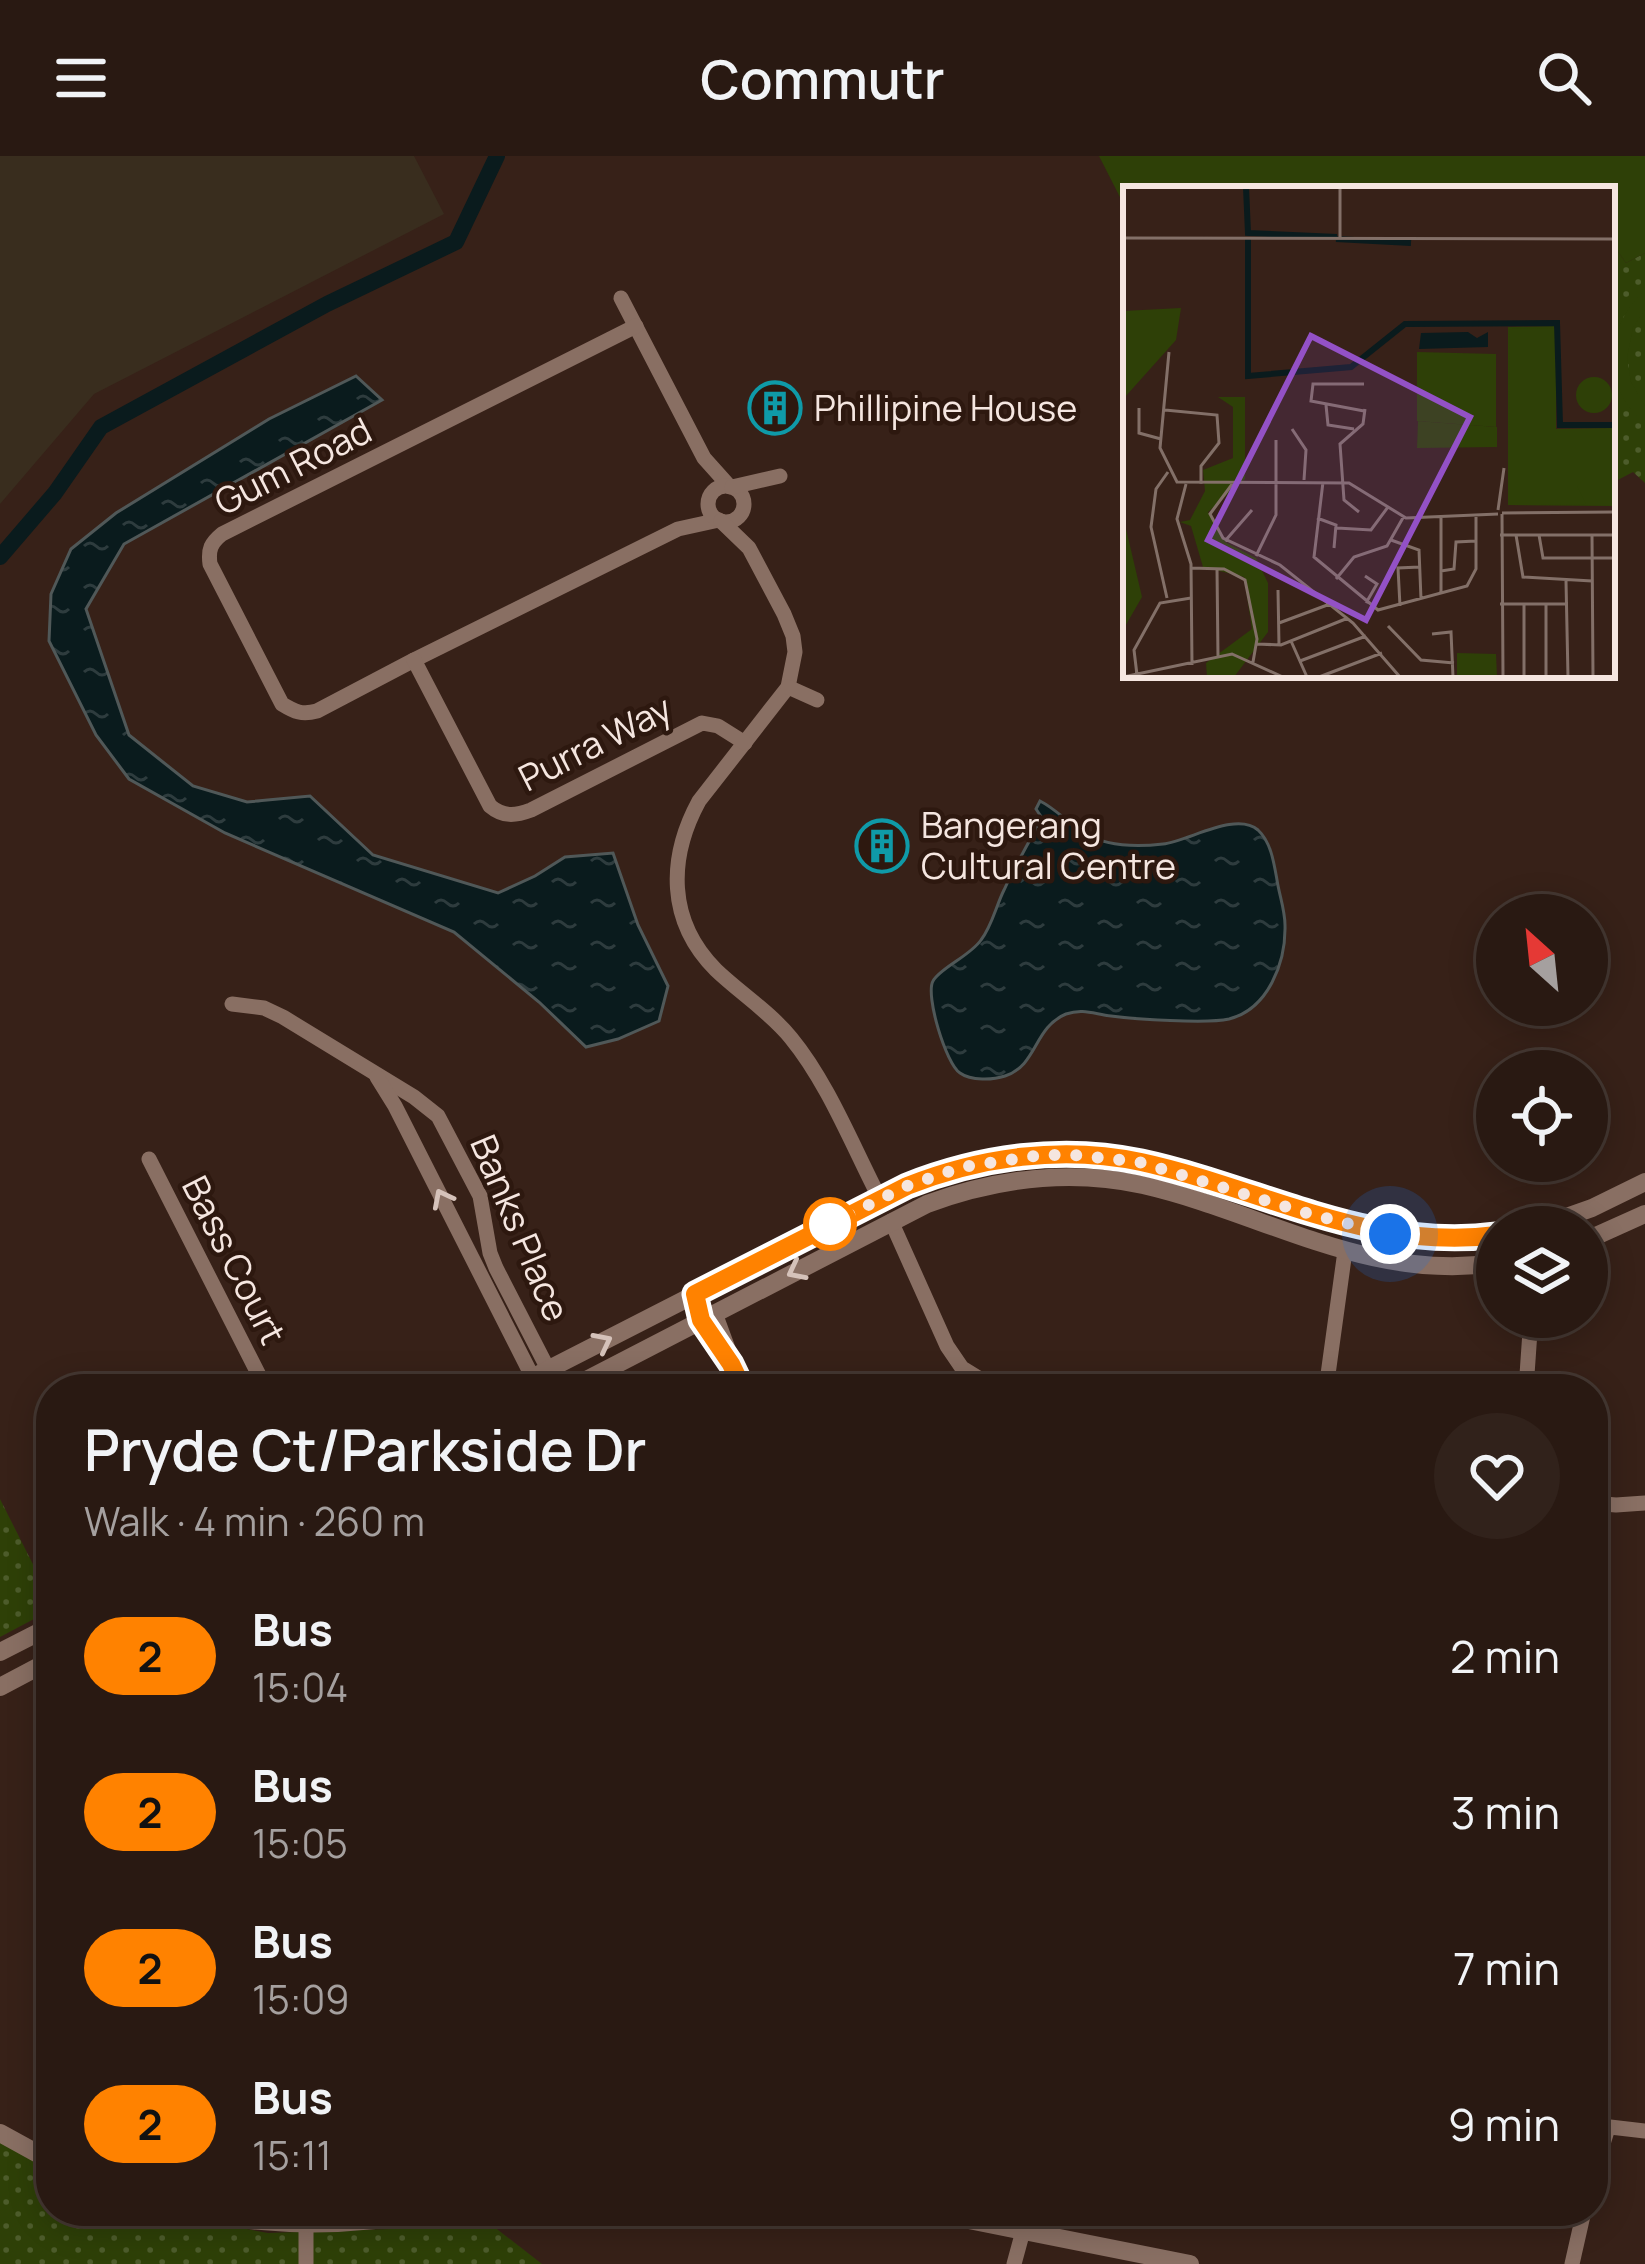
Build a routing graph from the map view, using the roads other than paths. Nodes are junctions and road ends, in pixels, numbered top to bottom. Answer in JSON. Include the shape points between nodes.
{"nodes":[{"id":1,"x":621,"y":298,"type":"dead end"},
{"id":2,"x":636,"y":326,"type":"junction"},
{"id":3,"x":704,"y":458,"type":"junction"},
{"id":4,"x":731,"y":487,"type":"junction"},
{"id":5,"x":709,"y":498,"type":"junction"},
{"id":6,"x":743,"y":508,"type":"junction"},
{"id":7,"x":720,"y":521,"type":"junction"},
{"id":8,"x":678,"y":529,"type":"junction"},
{"id":9,"x":749,"y":548,"type":"junction"},
{"id":10,"x":414,"y":659,"type":"junction"},
{"id":11,"x":788,"y":687,"type":"junction"},
{"id":12,"x":817,"y":700,"type":"dead end"},
{"id":13,"x":745,"y":743,"type":"junction"},
{"id":14,"x":232,"y":1004,"type":"dead end"},
{"id":15,"x":373,"y":1073,"type":"junction"},
{"id":16,"x":148,"y":1160,"type":"dead end"},
{"id":17,"x":1645,"y":1182,"type":"edge"},
{"id":18,"x":880,"y":1199,"type":"junction"},
{"id":19,"x":1596,"y":1206,"type":"edge"},
{"id":20,"x":1645,"y":1214,"type":"edge"},
{"id":21,"x":891,"y":1221,"type":"junction"},
{"id":22,"x":1350,"y":1225,"type":"junction"},
{"id":23,"x":1608,"y":1231,"type":"edge"},
{"id":24,"x":487,"y":1235,"type":"junction"},
{"id":25,"x":1476,"y":1237,"type":"edge"},
{"id":26,"x":465,"y":1244,"type":"junction"},
{"id":27,"x":1346,"y":1251,"type":"junction"},
{"id":28,"x":1476,"y":1265,"type":"edge"},
{"id":29,"x":494,"y":1282,"type":"junction"},
{"id":30,"x":695,"y":1294,"type":"junction"},
{"id":31,"x":708,"y":1317,"type":"junction"},
{"id":32,"x":1530,"y":1338,"type":"edge"},
{"id":33,"x":258,"y":1374,"type":"edge"},
{"id":34,"x":541,"y":1374,"type":"edge"},
{"id":35,"x":548,"y":1374,"type":"edge"},
{"id":36,"x":598,"y":1374,"type":"edge"},
{"id":37,"x":736,"y":1374,"type":"edge"},
{"id":38,"x":972,"y":1374,"type":"edge"},
{"id":39,"x":1328,"y":1374,"type":"edge"},
{"id":40,"x":1527,"y":1374,"type":"edge"},
{"id":41,"x":1645,"y":1503,"type":"edge"},
{"id":42,"x":1608,"y":1504,"type":"edge"},
{"id":43,"x":36,"y":1633,"type":"edge"},
{"id":44,"x":0,"y":1652,"type":"edge"},
{"id":45,"x":36,"y":1668,"type":"edge"},
{"id":46,"x":0,"y":1687,"type":"edge"},
{"id":47,"x":1608,"y":2128,"type":"edge"},
{"id":48,"x":0,"y":2132,"type":"edge"},
{"id":49,"x":1645,"y":2132,"type":"edge"},
{"id":50,"x":36,"y":2152,"type":"edge"},
{"id":51,"x":306,"y":2226,"type":"edge"},
{"id":52,"x":998,"y":2226,"type":"edge"},
{"id":53,"x":1581,"y":2226,"type":"edge"},
{"id":54,"x":1023,"y":2231,"type":"junction"},
{"id":55,"x":306,"y":2264,"type":"edge"},
{"id":56,"x":1014,"y":2264,"type":"edge"},
{"id":57,"x":1190,"y":2264,"type":"edge"},
{"id":58,"x":1572,"y":2264,"type":"edge"}],
"edges":[{"from":1,"to":2,"type":"street"},
{"from":2,"to":3,"type":"street"},
{"from":2,"to":10,"type":"street","name":"Gum Road","via":[[213,541],[210,564],[282,704],[293,711],[317,711]]},
{"from":3,"to":4,"type":"street"},
{"from":3,"to":5,"type":"street"},
{"from":4,"to":5,"type":"street"},
{"from":4,"to":6,"type":"street"},
{"from":4,"to":6,"type":"street","via":[[780,476]]},
{"from":5,"to":7,"type":"street"},
{"from":5,"to":8,"type":"street","name":"Gum Road"},
{"from":6,"to":7,"type":"street","via":[[736,519]]},
{"from":6,"to":9,"type":"street"},
{"from":7,"to":8,"type":"street","name":"Gum Road"},
{"from":7,"to":9,"type":"street"},
{"from":8,"to":10,"type":"street","name":"Gum Road"},
{"from":9,"to":11,"type":"street","via":[[793,636]]},
{"from":10,"to":13,"type":"street","name":"Purra Way","via":[[490,806],[505,814],[531,810],[701,723]]},
{"from":11,"to":12,"type":"street"},
{"from":11,"to":13,"type":"street"},
{"from":13,"to":18,"type":"street","via":[[699,801],[679,846],[675,874],[686,927],[711,965],[790,1036]]},
{"from":14,"to":15,"type":"street","name":"Banks Place","via":[[275,1012]]},
{"from":15,"to":24,"type":"street","name":"Banks Place","via":[[442,1121],[479,1196]]},
{"from":26,"to":15,"type":"street","name":"Banks Place","one_way":true},
{"from":16,"to":33,"type":"street","name":"Bass Court"},
{"from":17,"to":19,"type":"street"},
{"from":18,"to":21,"type":"street"},
{"from":18,"to":22,"type":"street","via":[[962,1167],[1075,1155],[1139,1162]]},
{"from":18,"to":30,"type":"street"},
{"from":20,"to":23,"type":"street"},
{"from":21,"to":27,"type":"street","via":[[961,1192],[1077,1177],[1177,1195]]},
{"from":21,"to":31,"type":"street","one_way":true},
{"from":21,"to":38,"type":"street","via":[[946,1346]]},
{"from":22,"to":25,"type":"street"},
{"from":22,"to":27,"type":"street"},
{"from":24,"to":26,"type":"street"},
{"from":24,"to":29,"type":"street","name":"Banks Place"},
{"from":26,"to":29,"type":"street","name":"Banks Place"},
{"from":27,"to":28,"type":"street","via":[[1406,1265]]},
{"from":27,"to":39,"type":"street"},
{"from":29,"to":34,"type":"street","name":"Banks Place"},
{"from":30,"to":31,"type":"street"},
{"from":35,"to":30,"type":"street","one_way":true},
{"from":31,"to":36,"type":"street"},
{"from":31,"to":37,"type":"street"},
{"from":32,"to":40,"type":"street"},
{"from":41,"to":42,"type":"street"},
{"from":43,"to":44,"type":"street"},
{"from":45,"to":46,"type":"street"},
{"from":47,"to":49,"type":"street"},
{"from":48,"to":50,"type":"street"},
{"from":51,"to":55,"type":"street"},
{"from":52,"to":54,"type":"street"},
{"from":53,"to":58,"type":"street"},
{"from":54,"to":56,"type":"street"},
{"from":54,"to":57,"type":"street"}]}
